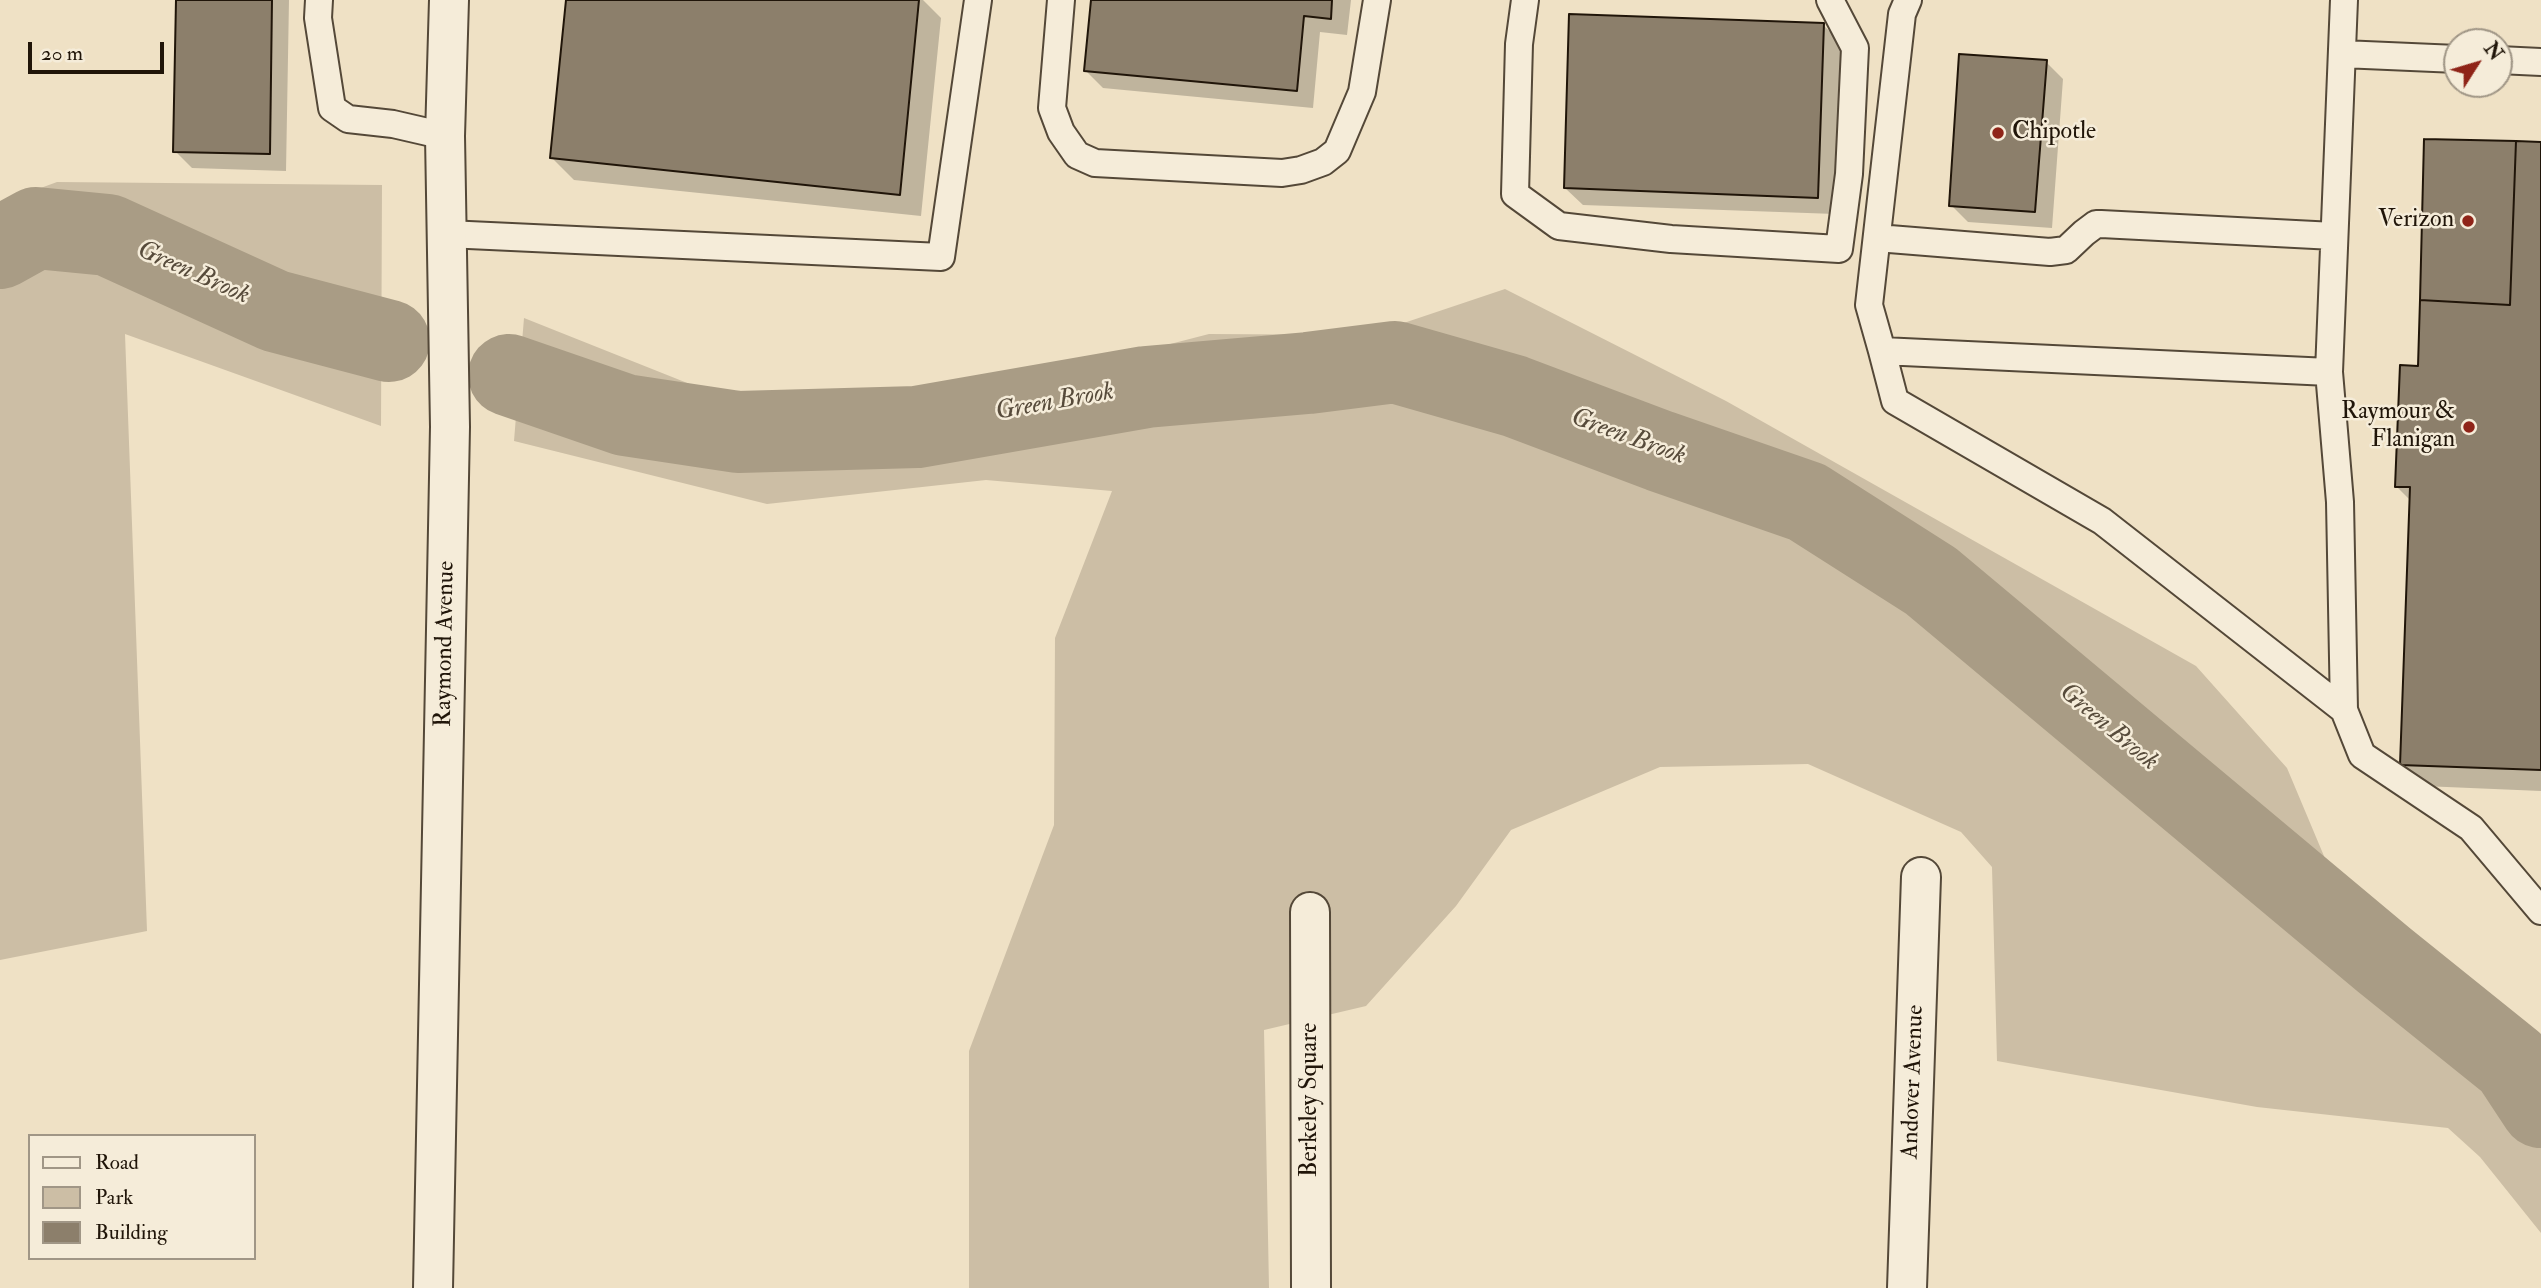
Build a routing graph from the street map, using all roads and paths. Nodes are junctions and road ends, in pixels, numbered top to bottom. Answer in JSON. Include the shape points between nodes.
{"nodes":[{"id":1,"x":319,"y":0,"type":"edge"},
{"id":2,"x":449,"y":0,"type":"edge"},
{"id":3,"x":978,"y":0,"type":"edge"},
{"id":4,"x":1061,"y":0,"type":"edge"},
{"id":5,"x":1377,"y":0,"type":"edge"},
{"id":6,"x":1525,"y":0,"type":"edge"},
{"id":7,"x":1830,"y":0,"type":"edge"},
{"id":8,"x":1908,"y":0,"type":"edge"},
{"id":9,"x":2344,"y":0,"type":"edge"},
{"id":10,"x":2342,"y":54,"type":"junction"},
{"id":11,"x":2443,"y":58,"type":"edge"},
{"id":12,"x":2513,"y":61,"type":"edge"},
{"id":13,"x":2541,"y":62,"type":"edge"},
{"id":14,"x":445,"y":136,"type":"junction"},
{"id":15,"x":447,"y":234,"type":"junction"},
{"id":16,"x":2334,"y":236,"type":"junction"},
{"id":17,"x":1877,"y":238,"type":"junction"},
{"id":18,"x":1882,"y":351,"type":"junction"},
{"id":19,"x":2329,"y":372,"type":"junction"},
{"id":20,"x":2344,"y":710,"type":"junction"},
{"id":21,"x":1921,"y":877,"type":"dead end"},
{"id":22,"x":2541,"y":911,"type":"edge"},
{"id":23,"x":1310,"y":912,"type":"dead end"},
{"id":24,"x":433,"y":1288,"type":"edge"},
{"id":25,"x":1311,"y":1288,"type":"edge"},
{"id":26,"x":1907,"y":1288,"type":"edge"}],
"edges":[{"from":1,"to":14,"type":"lane","via":[[332,108],[348,119]]},
{"from":2,"to":14,"type":"street","name":"Raymond Avenue"},
{"from":3,"to":15,"type":"lane","via":[[941,257]]},
{"from":4,"to":5,"type":"lane","via":[[1052,108],[1077,155],[1095,163],[1282,173],[1323,162],[1337,151],[1362,92]]},
{"from":6,"to":7,"type":"lane","via":[[1519,44],[1515,194],[1559,226],[1671,240],[1839,249],[1849,174],[1855,48]]},
{"from":8,"to":17,"type":"lane","via":[[1902,14]]},
{"from":9,"to":10,"type":"lane"},
{"from":10,"to":11,"type":"lane"},
{"from":10,"to":16,"type":"lane"},
{"from":12,"to":13,"type":"lane"},
{"from":14,"to":15,"type":"street","name":"Raymond Avenue"},
{"from":15,"to":24,"type":"street","name":"Raymond Avenue","via":[[450,427]]},
{"from":16,"to":17,"type":"lane","via":[[2096,224],[2066,250],[2050,252]]},
{"from":16,"to":19,"type":"lane"},
{"from":17,"to":18,"type":"lane","via":[[1869,305]]},
{"from":18,"to":19,"type":"lane"},
{"from":18,"to":20,"type":"lane","via":[[1895,401],[2102,521]]},
{"from":19,"to":20,"type":"lane","via":[[2340,502]]},
{"from":20,"to":22,"type":"lane","via":[[2362,755],[2471,828]]},
{"from":21,"to":26,"type":"street","name":"Andover Avenue"},
{"from":23,"to":25,"type":"street","name":"Berkeley Square"}]}
